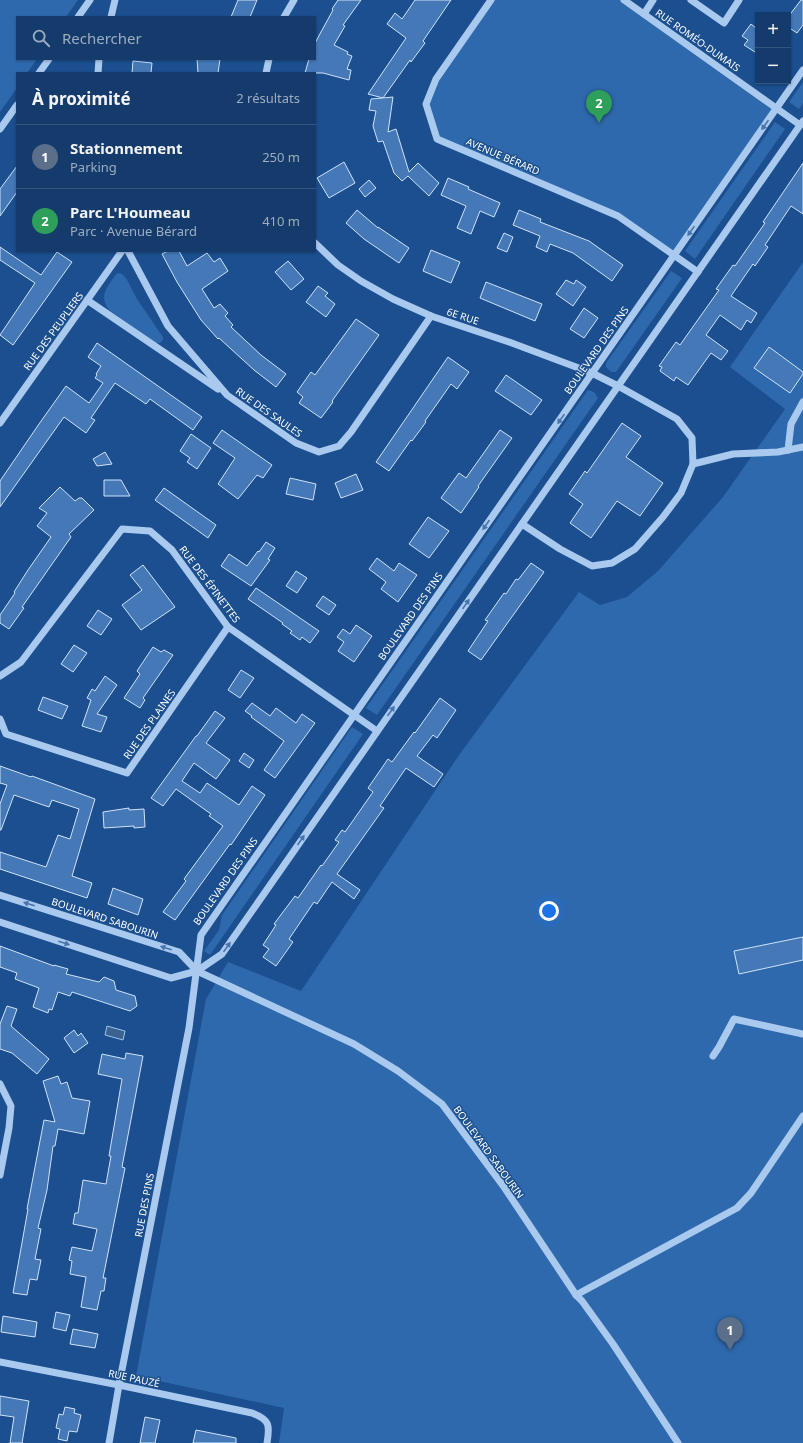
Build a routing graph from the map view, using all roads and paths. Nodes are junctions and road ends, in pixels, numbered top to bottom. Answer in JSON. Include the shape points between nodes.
{"nodes":[{"id":1,"x":90,"y":0,"type":"edge"},
{"id":2,"x":115,"y":0,"type":"edge"},
{"id":3,"x":294,"y":0,"type":"edge"},
{"id":4,"x":491,"y":0,"type":"edge"},
{"id":5,"x":624,"y":0,"type":"edge"},
{"id":6,"x":653,"y":0,"type":"edge"},
{"id":7,"x":691,"y":0,"type":"edge"},
{"id":8,"x":739,"y":0,"type":"edge"},
{"id":9,"x":644,"y":14,"type":"junction"},
{"id":10,"x":79,"y":16,"type":"edge"},
{"id":11,"x":111,"y":16,"type":"edge"},
{"id":12,"x":285,"y":16,"type":"edge"},
{"id":13,"x":48,"y":60,"type":"edge"},
{"id":14,"x":99,"y":60,"type":"edge"},
{"id":15,"x":269,"y":60,"type":"edge"},
{"id":16,"x":803,"y":70,"type":"edge"},
{"id":17,"x":40,"y":72,"type":"edge"},
{"id":18,"x":98,"y":72,"type":"edge"},
{"id":19,"x":266,"y":72,"type":"edge"},
{"id":20,"x":16,"y":106,"type":"edge"},
{"id":21,"x":777,"y":108,"type":"junction"},
{"id":22,"x":802,"y":123,"type":"edge"},
{"id":23,"x":0,"y":129,"type":"edge"},
{"id":24,"x":316,"y":244,"type":"edge"},
{"id":25,"x":121,"y":252,"type":"edge"},
{"id":26,"x":129,"y":252,"type":"edge"},
{"id":27,"x":674,"y":256,"type":"junction"},
{"id":28,"x":698,"y":272,"type":"junction"},
{"id":29,"x":88,"y":300,"type":"junction"},
{"id":30,"x":431,"y":316,"type":"junction"},
{"id":31,"x":592,"y":373,"type":"junction"},
{"id":32,"x":618,"y":386,"type":"junction"},
{"id":33,"x":227,"y":394,"type":"junction"},
{"id":34,"x":803,"y":402,"type":"edge"},
{"id":35,"x":0,"y":423,"type":"edge"},
{"id":36,"x":803,"y":447,"type":"edge"},
{"id":37,"x":788,"y":450,"type":"junction"},
{"id":38,"x":693,"y":464,"type":"junction"},
{"id":39,"x":522,"y":524,"type":"junction"},
{"id":40,"x":228,"y":628,"type":"junction"},
{"id":41,"x":0,"y":676,"type":"edge"},
{"id":42,"x":353,"y":715,"type":"junction"},
{"id":43,"x":0,"y":719,"type":"edge"},
{"id":44,"x":377,"y":731,"type":"junction"},
{"id":45,"x":0,"y":895,"type":"edge"},
{"id":46,"x":0,"y":922,"type":"edge"},
{"id":47,"x":197,"y":971,"type":"junction"},
{"id":48,"x":803,"y":1034,"type":"edge"},
{"id":49,"x":713,"y":1056,"type":"dead end"},
{"id":50,"x":0,"y":1084,"type":"edge"},
{"id":51,"x":803,"y":1116,"type":"edge"},
{"id":52,"x":0,"y":1175,"type":"edge"},
{"id":53,"x":576,"y":1295,"type":"junction"},
{"id":54,"x":0,"y":1362,"type":"edge"},
{"id":55,"x":119,"y":1385,"type":"junction"},
{"id":56,"x":109,"y":1443,"type":"edge"},
{"id":57,"x":267,"y":1443,"type":"edge"},
{"id":58,"x":678,"y":1443,"type":"edge"}],
"edges":[{"from":1,"to":10,"type":"street"},
{"from":2,"to":11,"type":"street"},
{"from":3,"to":12,"type":"street"},
{"from":4,"to":27,"type":"street","name":"AVENUE BÉRARD","via":[[433,85],[426,104],[437,139],[618,216]]},
{"from":5,"to":9,"type":"street","name":"RUE ROMÉO-DUMAIS"},
{"from":6,"to":9,"type":"street"},
{"from":7,"to":8,"type":"street","via":[[724,23]]},
{"from":9,"to":21,"type":"street","name":"RUE ROMÉO-DUMAIS"},
{"from":13,"to":17,"type":"street"},
{"from":14,"to":18,"type":"street"},
{"from":15,"to":19,"type":"street"},
{"from":16,"to":21,"type":"street","name":"BOULEVARD DES PINS"},
{"from":20,"to":23,"type":"street"},
{"from":21,"to":22,"type":"street","name":"RUE ROMÉO-DUMAIS"},
{"from":21,"to":27,"type":"street","name":"BOULEVARD DES PINS","one_way":true},
{"from":22,"to":28,"type":"street"},
{"from":24,"to":30,"type":"street","name":"6E RUE","via":[[361,281]]},
{"from":25,"to":29,"type":"street","name":"RUE DES PEUPLIERS"},
{"from":26,"to":33,"type":"street","name":"RUE DES SAULES","via":[[168,326]]},
{"from":27,"to":28,"type":"street","name":"AVENUE BÉRARD"},
{"from":27,"to":31,"type":"street","name":"BOULEVARD DES PINS"},
{"from":28,"to":32,"type":"street"},
{"from":29,"to":33,"type":"street"},
{"from":29,"to":35,"type":"street","name":"RUE DES PEUPLIERS"},
{"from":30,"to":31,"type":"street","name":"6E RUE"},
{"from":30,"to":33,"type":"street","name":"RUE DES SAULES","via":[[339,446],[319,452],[296,443]]},
{"from":31,"to":32,"type":"street","name":"6E RUE"},
{"from":31,"to":42,"type":"street","name":"BOULEVARD DES PINS","one_way":true},
{"from":32,"to":38,"type":"street","name":"6E RUE","via":[[677,419],[692,438]]},
{"from":32,"to":39,"type":"street"},
{"from":34,"to":37,"type":"street","via":[[791,424]]},
{"from":36,"to":37,"type":"street"},
{"from":37,"to":38,"type":"street","via":[[733,454]]},
{"from":38,"to":39,"type":"street","via":[[681,493],[663,518],[635,549],[612,563],[592,566]]},
{"from":44,"to":39,"type":"street","one_way":true},
{"from":40,"to":41,"type":"street","name":"RUE DES ÉPINETTES","via":[[172,550],[150,531],[122,529],[20,662]]},
{"from":40,"to":42,"type":"street","name":"RUE DES ÉPINETTES"},
{"from":40,"to":43,"type":"street","name":"RUE DES PLAINES","via":[[127,774],[6,734]]},
{"from":42,"to":44,"type":"street","name":"RUE DES ÉPINETTES"},
{"from":42,"to":47,"type":"street","name":"BOULEVARD DES PINS","via":[[201,934]]},
{"from":47,"to":44,"type":"street","one_way":true,"via":[[222,954]]},
{"from":47,"to":45,"type":"street","name":"BOULEVARD SABOURIN","one_way":true,"via":[[179,952]]},
{"from":46,"to":47,"type":"street","one_way":true,"via":[[171,978]]},
{"from":47,"to":53,"type":"street","name":"BOULEVARD SABOURIN","via":[[354,1044],[398,1071],[442,1104],[504,1187]]},
{"from":47,"to":55,"type":"street","name":"RUE DES PINS","via":[[189,1028]]},
{"from":48,"to":49,"type":"street","via":[[734,1019]]},
{"from":50,"to":52,"type":"street","via":[[11,1106]]},
{"from":51,"to":53,"type":"street","via":[[737,1208]]},
{"from":53,"to":58,"type":"street","name":"BOULEVARD SABOURIN","via":[[613,1344]]},
{"from":54,"to":55,"type":"street","name":"RUE PAUZÉ"},
{"from":55,"to":56,"type":"street","name":"RUE DES PINS"},
{"from":55,"to":57,"type":"street","name":"RUE PAUZÉ","via":[[252,1413],[264,1418],[269,1428]]}]}
